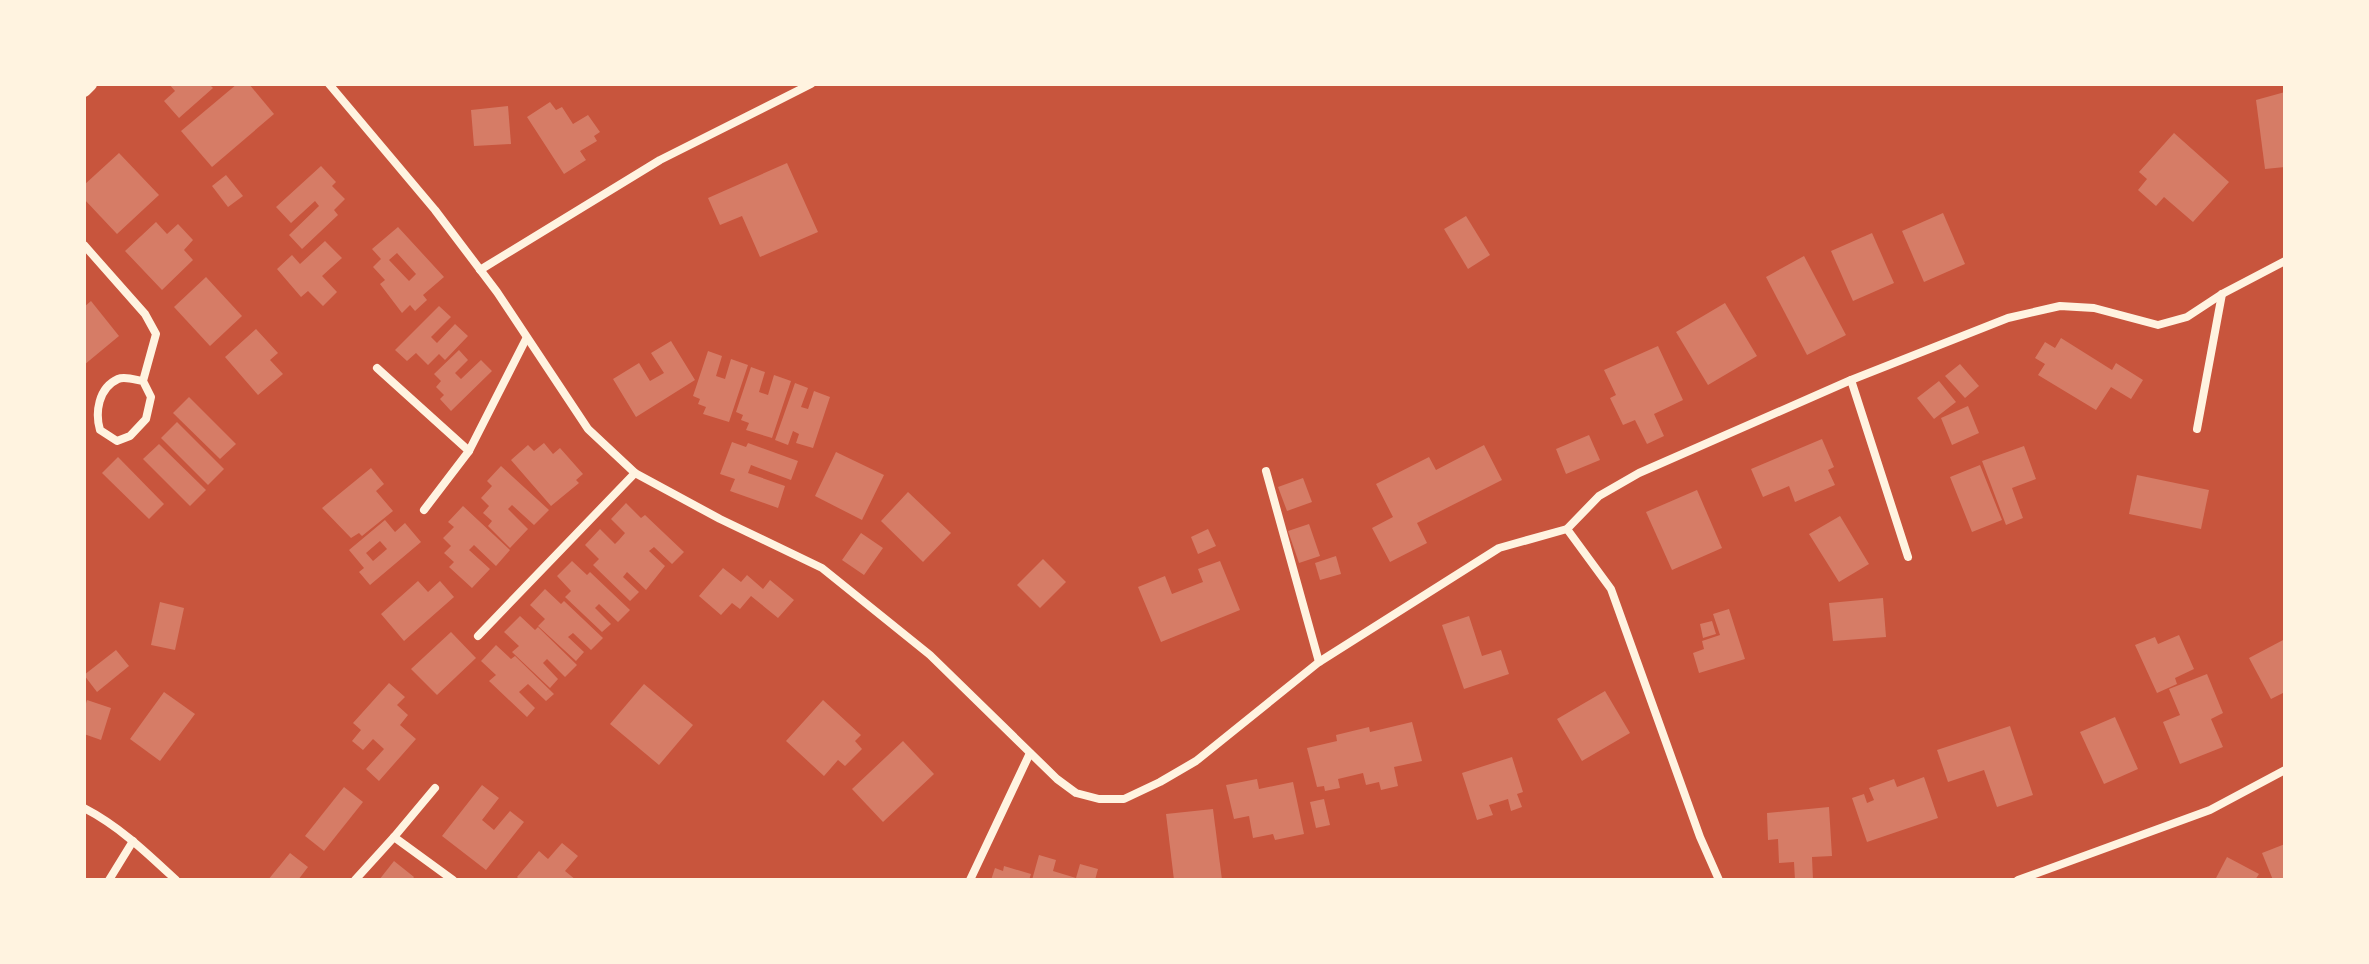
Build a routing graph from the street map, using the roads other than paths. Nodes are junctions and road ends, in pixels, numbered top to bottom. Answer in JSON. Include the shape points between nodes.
{"nodes":[{"id":1,"x":90,"y":84,"type":"edge"},
{"id":2,"x":329,"y":84,"type":"edge"},
{"id":3,"x":811,"y":84,"type":"edge"},
{"id":4,"x":84,"y":90,"type":"edge"},
{"id":5,"x":84,"y":245,"type":"edge"},
{"id":6,"x":2285,"y":261,"type":"edge"},
{"id":7,"x":480,"y":270,"type":"junction"},
{"id":8,"x":2222,"y":294,"type":"junction"},
{"id":9,"x":526,"y":339,"type":"junction"},
{"id":10,"x":377,"y":368,"type":"dead end"},
{"id":11,"x":1851,"y":380,"type":"junction"},
{"id":12,"x":143,"y":381,"type":"junction"},
{"id":13,"x":2197,"y":429,"type":"dead end"},
{"id":14,"x":469,"y":451,"type":"junction"},
{"id":15,"x":1266,"y":471,"type":"dead end"},
{"id":16,"x":635,"y":473,"type":"junction"},
{"id":17,"x":424,"y":510,"type":"dead end"},
{"id":18,"x":1567,"y":529,"type":"junction"},
{"id":19,"x":1908,"y":557,"type":"dead end"},
{"id":20,"x":478,"y":636,"type":"dead end"},
{"id":21,"x":1319,"y":662,"type":"junction"},
{"id":22,"x":1030,"y":753,"type":"junction"},
{"id":23,"x":2285,"y":770,"type":"edge"},
{"id":24,"x":435,"y":788,"type":"dead end"},
{"id":25,"x":84,"y":808,"type":"edge"},
{"id":26,"x":394,"y":837,"type":"junction"},
{"id":27,"x":133,"y":841,"type":"junction"},
{"id":28,"x":109,"y":880,"type":"edge"},
{"id":29,"x":176,"y":880,"type":"edge"},
{"id":30,"x":355,"y":880,"type":"edge"},
{"id":31,"x":453,"y":880,"type":"edge"},
{"id":32,"x":970,"y":880,"type":"edge"},
{"id":33,"x":1719,"y":880,"type":"edge"},
{"id":34,"x":2018,"y":880,"type":"edge"}],
"edges":[{"from":1,"to":4,"type":"street"},
{"from":2,"to":7,"type":"street"},
{"from":3,"to":7,"type":"street","via":[[660,160]]},
{"from":5,"to":12,"type":"street","via":[[145,314],[156,334]]},
{"from":6,"to":8,"type":"street"},
{"from":7,"to":9,"type":"street"},
{"from":8,"to":11,"type":"street","via":[[2187,317],[2158,325],[2094,308],[2060,306],[2008,318]]},
{"from":8,"to":13,"type":"street"},
{"from":9,"to":14,"type":"street"},
{"from":9,"to":16,"type":"street","via":[[588,429]]},
{"from":10,"to":14,"type":"street"},
{"from":11,"to":18,"type":"street","via":[[1639,473],[1599,496]]},
{"from":11,"to":19,"type":"street"},
{"from":12,"to":12,"type":"street","via":[[151,397],[146,419],[117,441],[100,430],[96,410],[114,381]]},
{"from":14,"to":17,"type":"street"},
{"from":15,"to":21,"type":"street"},
{"from":16,"to":20,"type":"street"},
{"from":16,"to":22,"type":"street","via":[[822,568],[930,655]]},
{"from":18,"to":21,"type":"street","via":[[1499,548]]},
{"from":18,"to":33,"type":"street","via":[[1611,589]]},
{"from":21,"to":22,"type":"street","via":[[1196,761],[1124,799],[1076,793]]},
{"from":22,"to":32,"type":"street"},
{"from":23,"to":34,"type":"street","via":[[2210,810]]},
{"from":24,"to":26,"type":"street"},
{"from":25,"to":27,"type":"street"},
{"from":26,"to":30,"type":"street"},
{"from":26,"to":31,"type":"street"},
{"from":27,"to":28,"type":"street"},
{"from":27,"to":29,"type":"street"}]}
